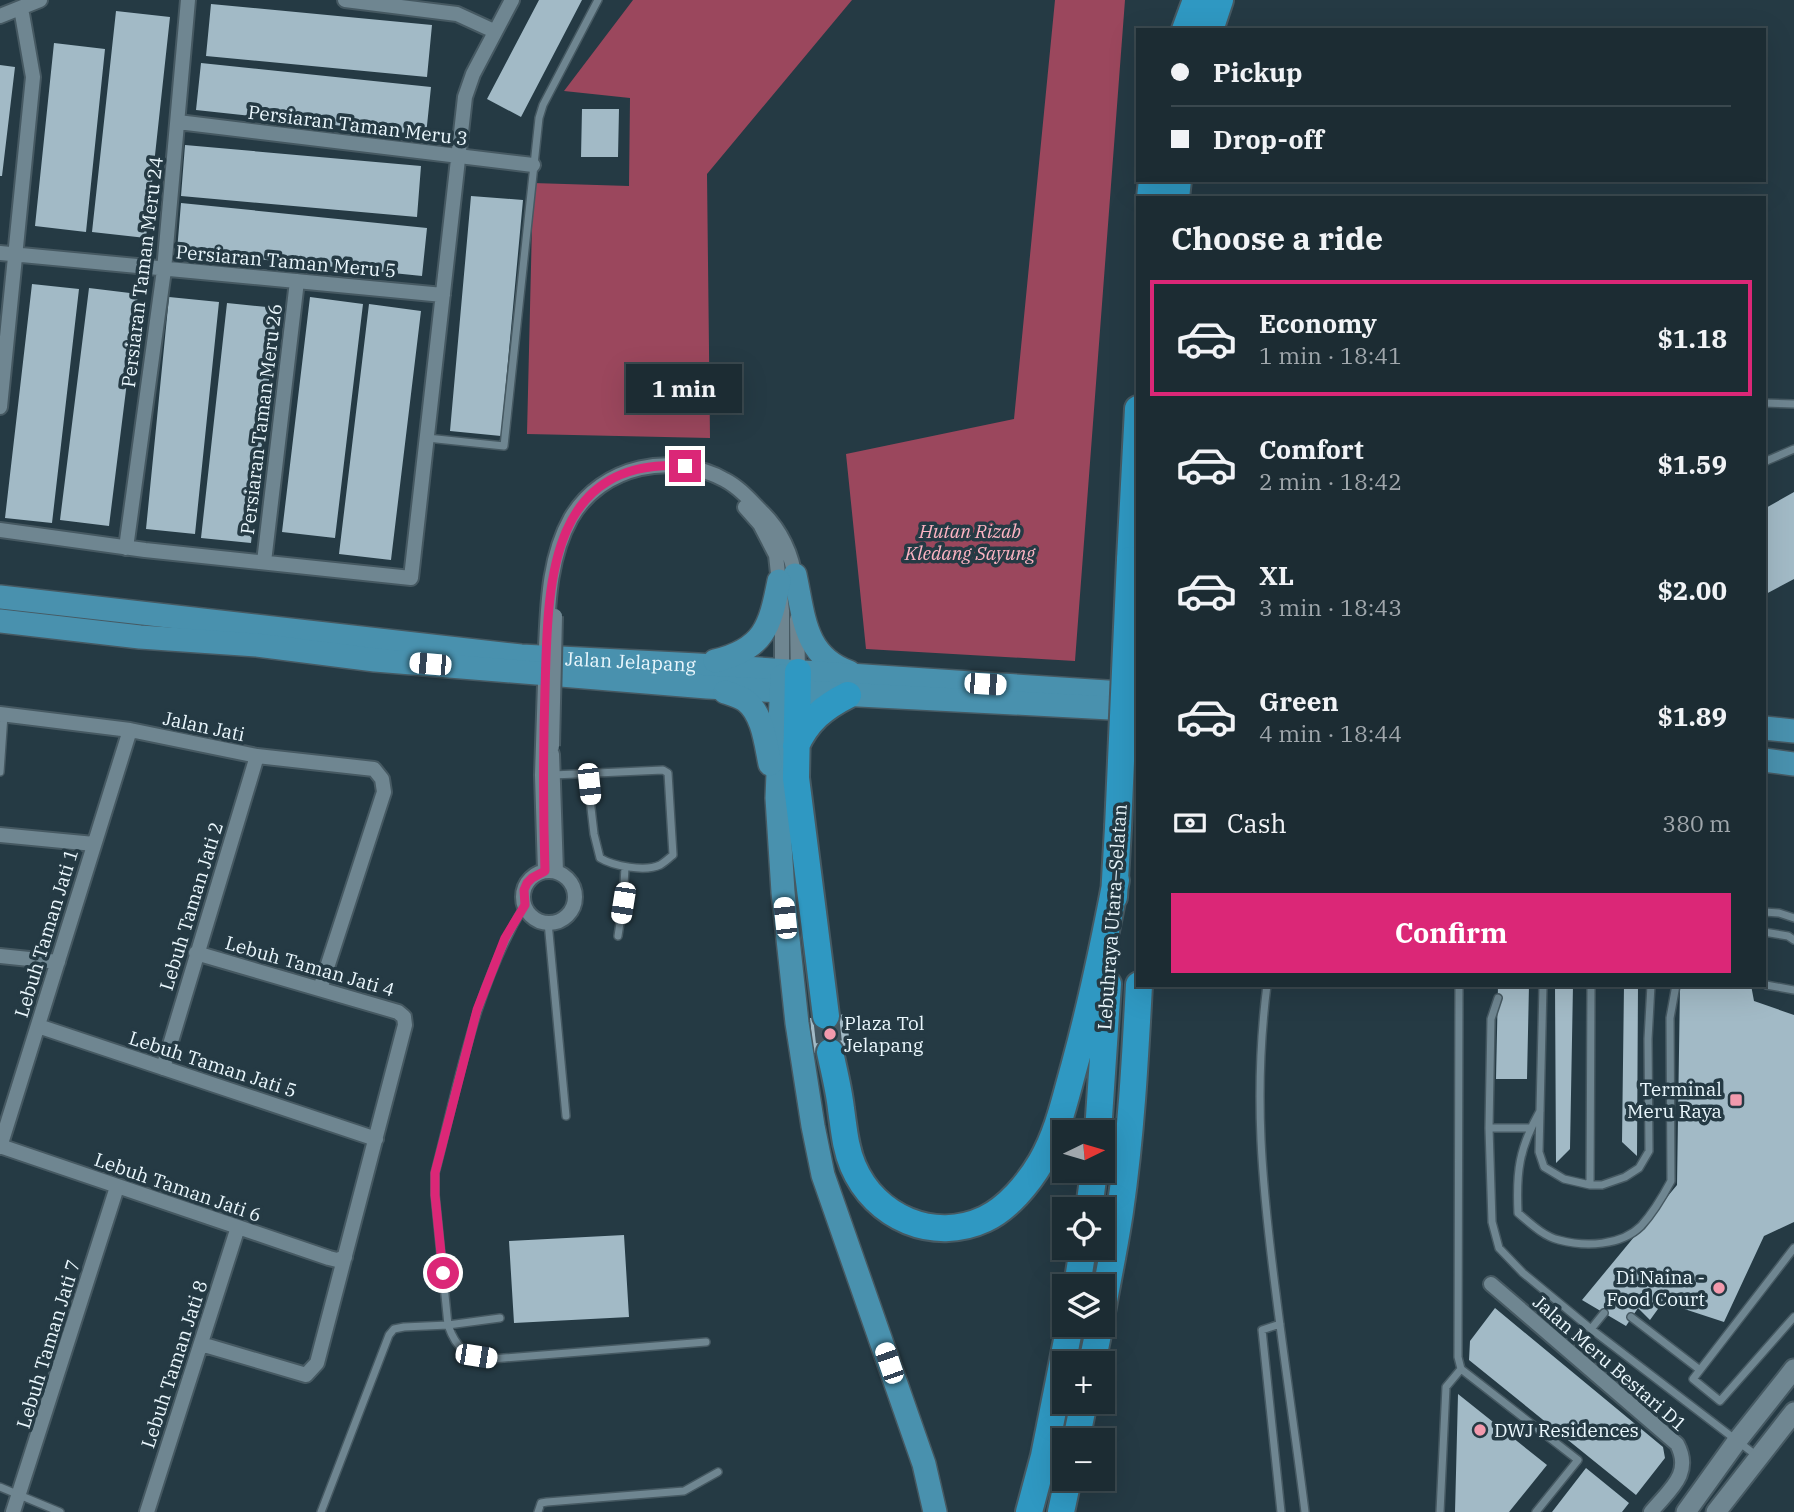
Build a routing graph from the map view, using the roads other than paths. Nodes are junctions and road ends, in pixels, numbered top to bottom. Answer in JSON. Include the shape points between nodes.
{"nodes":[{"id":1,"x":40,"y":0,"type":"edge"},
{"id":2,"x":188,"y":0,"type":"edge"},
{"id":3,"x":345,"y":0,"type":"edge"},
{"id":4,"x":512,"y":0,"type":"edge"},
{"id":5,"x":598,"y":0,"type":"edge"},
{"id":6,"x":1196,"y":0,"type":"edge"},
{"id":7,"x":1220,"y":0,"type":"edge"},
{"id":8,"x":21,"y":8,"type":"junction"},
{"id":9,"x":0,"y":16,"type":"edge"},
{"id":10,"x":1186,"y":28,"type":"edge"},
{"id":11,"x":1211,"y":28,"type":"edge"},
{"id":12,"x":494,"y":31,"type":"junction"},
{"id":13,"x":178,"y":122,"type":"junction"},
{"id":14,"x":458,"y":156,"type":"junction"},
{"id":15,"x":533,"y":165,"type":"junction"},
{"id":16,"x":0,"y":253,"type":"edge"},
{"id":17,"x":15,"y":256,"type":"junction"},
{"id":18,"x":164,"y":270,"type":"junction"},
{"id":19,"x":297,"y":281,"type":"junction"},
{"id":20,"x":443,"y":295,"type":"junction"},
{"id":21,"x":1766,"y":403,"type":"edge"},
{"id":22,"x":1794,"y":404,"type":"edge"},
{"id":23,"x":0,"y":407,"type":"edge"},
{"id":24,"x":427,"y":438,"type":"junction"},
{"id":25,"x":1136,"y":447,"type":"edge"},
{"id":26,"x":1794,"y":449,"type":"edge"},
{"id":27,"x":1766,"y":461,"type":"edge"},
{"id":28,"x":0,"y":530,"type":"edge"},
{"id":29,"x":126,"y":548,"type":"junction"},
{"id":30,"x":264,"y":562,"type":"junction"},
{"id":31,"x":787,"y":578,"type":"junction"},
{"id":32,"x":0,"y":597,"type":"edge"},
{"id":33,"x":0,"y":621,"type":"edge"},
{"id":34,"x":698,"y":665,"type":"junction"},
{"id":35,"x":790,"y":682,"type":"junction"},
{"id":36,"x":855,"y":686,"type":"junction"},
{"id":37,"x":707,"y":687,"type":"junction"},
{"id":38,"x":1136,"y":694,"type":"edge"},
{"id":39,"x":1136,"y":709,"type":"edge"},
{"id":40,"x":2,"y":715,"type":"edge"},
{"id":41,"x":1766,"y":728,"type":"edge"},
{"id":42,"x":130,"y":730,"type":"junction"},
{"id":43,"x":1794,"y":731,"type":"edge"},
{"id":44,"x":796,"y":746,"type":"junction"},
{"id":45,"x":257,"y":756,"type":"junction"},
{"id":46,"x":1766,"y":760,"type":"edge"},
{"id":47,"x":1794,"y":764,"type":"edge"},
{"id":48,"x":0,"y":772,"type":"edge"},
{"id":49,"x":587,"y":773,"type":"junction"},
{"id":50,"x":552,"y":775,"type":"junction"},
{"id":51,"x":777,"y":798,"type":"junction"},
{"id":52,"x":0,"y":835,"type":"edge"},
{"id":53,"x":94,"y":844,"type":"junction"},
{"id":54,"x":625,"y":867,"type":"junction"},
{"id":55,"x":551,"y":871,"type":"junction"},
{"id":56,"x":1116,"y":880,"type":"junction"},
{"id":57,"x":525,"y":905,"type":"junction"},
{"id":58,"x":1766,"y":912,"type":"edge"},
{"id":59,"x":1794,"y":918,"type":"edge"},
{"id":60,"x":548,"y":922,"type":"junction"},
{"id":61,"x":1766,"y":932,"type":"edge"},
{"id":62,"x":618,"y":936,"type":"dead end"},
{"id":63,"x":1794,"y":940,"type":"edge"},
{"id":64,"x":196,"y":953,"type":"junction"},
{"id":65,"x":0,"y":956,"type":"edge"},
{"id":66,"x":58,"y":962,"type":"junction"},
{"id":67,"x":1766,"y":985,"type":"dead end"},
{"id":68,"x":1139,"y":987,"type":"edge"},
{"id":69,"x":1267,"y":987,"type":"edge"},
{"id":70,"x":1459,"y":987,"type":"edge"},
{"id":71,"x":1543,"y":987,"type":"edge"},
{"id":72,"x":1591,"y":987,"type":"edge"},
{"id":73,"x":1651,"y":987,"type":"edge"},
{"id":74,"x":1676,"y":987,"type":"edge"},
{"id":75,"x":320,"y":989,"type":"junction"},
{"id":76,"x":1794,"y":990,"type":"edge"},
{"id":77,"x":1498,"y":998,"type":"dead end"},
{"id":78,"x":826,"y":1016,"type":"tunnel mouth"},
{"id":79,"x":37,"y":1027,"type":"junction"},
{"id":80,"x":830,"y":1052,"type":"tunnel mouth"},
{"id":81,"x":163,"y":1068,"type":"junction"},
{"id":82,"x":1540,"y":1111,"type":"junction"},
{"id":83,"x":566,"y":1116,"type":"dead end"},
{"id":84,"x":1099,"y":1120,"type":"edge"},
{"id":85,"x":1489,"y":1128,"type":"junction"},
{"id":86,"x":1530,"y":1128,"type":"junction"},
{"id":87,"x":376,"y":1139,"type":"junction"},
{"id":88,"x":0,"y":1146,"type":"edge"},
{"id":89,"x":1590,"y":1185,"type":"junction"},
{"id":90,"x":117,"y":1187,"type":"junction"},
{"id":91,"x":238,"y":1227,"type":"junction"},
{"id":92,"x":1794,"y":1248,"type":"edge"},
{"id":93,"x":345,"y":1257,"type":"junction"},
{"id":94,"x":1108,"y":1274,"type":"edge"},
{"id":95,"x":1492,"y":1284,"type":"dead end"},
{"id":96,"x":1604,"y":1313,"type":"dead end"},
{"id":97,"x":1631,"y":1317,"type":"dead end"},
{"id":98,"x":1794,"y":1317,"type":"edge"},
{"id":99,"x":500,"y":1318,"type":"dead end"},
{"id":100,"x":1280,"y":1324,"type":"junction"},
{"id":101,"x":448,"y":1325,"type":"junction"},
{"id":102,"x":1591,"y":1329,"type":"junction"},
{"id":103,"x":1068,"y":1337,"type":"edge"},
{"id":104,"x":706,"y":1342,"type":"dead end"},
{"id":105,"x":201,"y":1343,"type":"junction"},
{"id":106,"x":1461,"y":1369,"type":"junction"},
{"id":107,"x":1794,"y":1369,"type":"edge"},
{"id":108,"x":1700,"y":1370,"type":"junction"},
{"id":109,"x":1794,"y":1412,"type":"edge"},
{"id":110,"x":1737,"y":1441,"type":"junction"},
{"id":111,"x":1759,"y":1457,"type":"junction"},
{"id":112,"x":718,"y":1472,"type":"dead end"},
{"id":113,"x":0,"y":1487,"type":"edge"},
{"id":114,"x":1065,"y":1491,"type":"edge"},
{"id":115,"x":20,"y":1495,"type":"junction"},
{"id":116,"x":13,"y":1512,"type":"edge"},
{"id":117,"x":60,"y":1512,"type":"edge"},
{"id":118,"x":147,"y":1512,"type":"edge"},
{"id":119,"x":321,"y":1512,"type":"edge"},
{"id":120,"x":538,"y":1512,"type":"edge"},
{"id":121,"x":935,"y":1512,"type":"edge"},
{"id":122,"x":1029,"y":1512,"type":"edge"},
{"id":123,"x":1061,"y":1512,"type":"edge"},
{"id":124,"x":1281,"y":1512,"type":"edge"},
{"id":125,"x":1306,"y":1512,"type":"edge"},
{"id":126,"x":1440,"y":1512,"type":"edge"},
{"id":127,"x":1536,"y":1512,"type":"edge"},
{"id":128,"x":1651,"y":1512,"type":"edge"},
{"id":129,"x":1686,"y":1512,"type":"edge"},
{"id":130,"x":1716,"y":1512,"type":"edge"}],
"edges":[{"from":1,"to":8,"type":"street"},
{"from":2,"to":13,"type":"street","name":"Persiaran Taman Meru 24"},
{"from":3,"to":12,"type":"street","via":[[457,14]]},
{"from":4,"to":12,"type":"street"},
{"from":5,"to":15,"type":"lane","via":[[543,105]]},
{"from":6,"to":10,"type":"highway"},
{"from":7,"to":11,"type":"highway"},
{"from":8,"to":9,"type":"street"},
{"from":8,"to":17,"type":"street","via":[[33,77]]},
{"from":12,"to":14,"type":"street","via":[[467,86]]},
{"from":13,"to":14,"type":"street","name":"Persiaran Taman Meru 3"},
{"from":13,"to":18,"type":"street","name":"Persiaran Taman Meru 24"},
{"from":14,"to":15,"type":"street","name":"Persiaran Taman Meru 3"},
{"from":14,"to":20,"type":"street"},
{"from":15,"to":24,"type":"lane","via":[[504,446]]},
{"from":16,"to":17,"type":"street","name":"Persiaran Taman Meru 5"},
{"from":17,"to":18,"type":"street","name":"Persiaran Taman Meru 5"},
{"from":17,"to":23,"type":"street"},
{"from":18,"to":19,"type":"street","name":"Persiaran Taman Meru 5"},
{"from":18,"to":29,"type":"street","name":"Persiaran Taman Meru 24"},
{"from":19,"to":20,"type":"street","name":"Persiaran Taman Meru 5"},
{"from":19,"to":30,"type":"street","name":"Persiaran Taman Meru 26"},
{"from":20,"to":24,"type":"street"},
{"from":21,"to":22,"type":"lane"},
{"from":24,"to":30,"type":"street","via":[[411,578]]},
{"from":25,"to":56,"type":"highway","name":"Lebuhraya Utara–Selatan","bridge":true},
{"from":26,"to":27,"type":"lane"},
{"from":28,"to":29,"type":"street"},
{"from":29,"to":30,"type":"street"},
{"from":31,"to":34,"type":"main road","via":[[758,639],[738,655]]},
{"from":31,"to":35,"type":"street"},
{"from":31,"to":36,"type":"main road","via":[[819,653]]},
{"from":31,"to":50,"type":"street","bridge":true,"via":[[760,524],[745,506],[725,489],[697,476],[655,473],[617,485],[591,504],[566,551],[559,579]]},
{"from":31,"to":55,"type":"street","via":[[788,551],[770,519],[726,480],[699,469],[656,465],[613,478],[590,494],[567,526],[554,565],[547,615],[542,775]]},
{"from":32,"to":34,"type":"main road","name":"Jalan Jelapang","via":[[521,656]]},
{"from":33,"to":37,"type":"main road","name":"Jalan Jelapang","via":[[374,660]]},
{"from":34,"to":35,"type":"main road","name":"Jalan Jelapang"},
{"from":35,"to":36,"type":"main road","name":"Jalan Jelapang"},
{"from":35,"to":37,"type":"main road","name":"Jalan Jelapang"},
{"from":35,"to":44,"type":"highway"},
{"from":35,"to":51,"type":"main road"},
{"from":36,"to":38,"type":"main road","name":"Jalan Jelapang"},
{"from":36,"to":39,"type":"main road","name":"Jalan Jelapang"},
{"from":36,"to":44,"type":"highway","via":[[816,715]]},
{"from":37,"to":51,"type":"main road","via":[[747,701],[755,713],[765,737]]},
{"from":40,"to":42,"type":"street","name":"Jalan Jati"},
{"from":40,"to":48,"type":"lane"},
{"from":41,"to":43,"type":"main road"},
{"from":42,"to":45,"type":"street","name":"Jalan Jati"},
{"from":42,"to":53,"type":"street","name":"Lebuh Taman Jati 1"},
{"from":44,"to":78,"type":"highway","via":[[796,778]]},
{"from":45,"to":64,"type":"street","name":"Lebuh Taman Jati 2"},
{"from":45,"to":75,"type":"street","name":"Jalan Jati","via":[[374,769],[382,779],[384,792]]},
{"from":46,"to":47,"type":"main road"},
{"from":49,"to":50,"type":"lane"},
{"from":49,"to":54,"type":"lane","via":[[600,858]]},
{"from":49,"to":54,"type":"lane","via":[[668,773],[673,855],[658,867]]},
{"from":50,"to":55,"type":"street"},
{"from":51,"to":121,"type":"main road","via":[[797,1023],[821,1163],[924,1464]]},
{"from":52,"to":53,"type":"street"},
{"from":53,"to":66,"type":"street","name":"Lebuh Taman Jati 1"},
{"from":54,"to":62,"type":"lane"},
{"from":55,"to":57,"type":"street","via":[[527,883]]},
{"from":55,"to":60,"type":"street","via":[[564,875],[574,888],[574,904],[564,918]]},
{"from":56,"to":80,"type":"highway","via":[[1096,984],[1059,1122],[1041,1162],[1020,1192],[988,1218],[940,1230],[905,1222],[882,1207],[853,1167],[844,1140]]},
{"from":56,"to":84,"type":"highway","name":"Lebuhraya Utara–Selatan"},
{"from":57,"to":60,"type":"street","via":[[534,917]]},
{"from":57,"to":101,"type":"lane","via":[[505,938],[477,1010],[435,1173]]},
{"from":58,"to":59,"type":"lane"},
{"from":60,"to":83,"type":"lane"},
{"from":61,"to":63,"type":"lane"},
{"from":64,"to":75,"type":"street","name":"Lebuh Taman Jati 4"},
{"from":64,"to":81,"type":"street","name":"Lebuh Taman Jati 2"},
{"from":65,"to":66,"type":"street"},
{"from":66,"to":79,"type":"street","name":"Lebuh Taman Jati 1"},
{"from":67,"to":76,"type":"lane"},
{"from":68,"to":94,"type":"highway","name":"Lebuhraya Utara–Selatan","via":[[1133,1091]]},
{"from":69,"to":100,"type":"lane","via":[[1258,1106],[1262,1187]]},
{"from":70,"to":106,"type":"lane","via":[[1457,1347]]},
{"from":71,"to":82,"type":"lane"},
{"from":72,"to":89,"type":"lane"},
{"from":73,"to":89,"type":"lane","via":[[1649,1151],[1639,1168],[1625,1177]]},
{"from":74,"to":86,"type":"lane","via":[[1670,1018],[1671,1181],[1640,1227],[1620,1240],[1580,1243],[1557,1240],[1518,1213],[1517,1169]]},
{"from":75,"to":87,"type":"street","name":"Lebuh Taman Jati 4","via":[[404,1017]]},
{"from":77,"to":85,"type":"lane","via":[[1491,1019]]},
{"from":79,"to":81,"type":"street","name":"Lebuh Taman Jati 5"},
{"from":79,"to":88,"type":"street","name":"Lebuh Taman Jati 1"},
{"from":81,"to":87,"type":"street","name":"Lebuh Taman Jati 5"},
{"from":82,"to":86,"type":"lane"},
{"from":82,"to":89,"type":"lane","via":[[1539,1152],[1544,1167],[1564,1179]]},
{"from":85,"to":86,"type":"lane"},
{"from":85,"to":102,"type":"lane","via":[[1492,1222],[1499,1248]]},
{"from":87,"to":93,"type":"street"},
{"from":88,"to":90,"type":"street","name":"Lebuh Taman Jati 6"},
{"from":90,"to":91,"type":"street","name":"Lebuh Taman Jati 6"},
{"from":90,"to":115,"type":"street","name":"Lebuh Taman Jati 7"},
{"from":91,"to":93,"type":"street","name":"Lebuh Taman Jati 6","via":[[329,1258]]},
{"from":91,"to":105,"type":"street","name":"Lebuh Taman Jati 8"},
{"from":92,"to":108,"type":"lane"},
{"from":93,"to":105,"type":"street","via":[[317,1363],[306,1375]]},
{"from":95,"to":128,"type":"street","name":"Jalan Meru Bestari D1","via":[[1677,1444],[1684,1468]]},
{"from":96,"to":102,"type":"lane"},
{"from":97,"to":108,"type":"lane"},
{"from":98,"to":108,"type":"lane","via":[[1720,1401],[1693,1379]]},
{"from":99,"to":101,"type":"lane"},
{"from":100,"to":124,"type":"lane","via":[[1262,1330]]},
{"from":100,"to":125,"type":"lane"},
{"from":101,"to":104,"type":"lane","via":[[454,1342],[463,1350],[492,1359]]},
{"from":101,"to":119,"type":"lane","via":[[404,1327],[389,1335]]},
{"from":102,"to":110,"type":"lane"},
{"from":103,"to":122,"type":"highway"},
{"from":105,"to":118,"type":"street","name":"Lebuh Taman Jati 8"},
{"from":106,"to":126,"type":"lane","via":[[1446,1387]]},
{"from":106,"to":127,"type":"lane","via":[[1578,1460]]},
{"from":107,"to":110,"type":"street"},
{"from":109,"to":111,"type":"street"},
{"from":110,"to":111,"type":"lane"},
{"from":110,"to":129,"type":"street"},
{"from":111,"to":130,"type":"street"},
{"from":112,"to":120,"type":"lane","via":[[684,1491],[547,1502],[541,1503]]},
{"from":113,"to":115,"type":"lane"},
{"from":114,"to":123,"type":"highway"},
{"from":115,"to":116,"type":"street","name":"Lebuh Taman Jati 7"},
{"from":115,"to":117,"type":"lane"}]}
